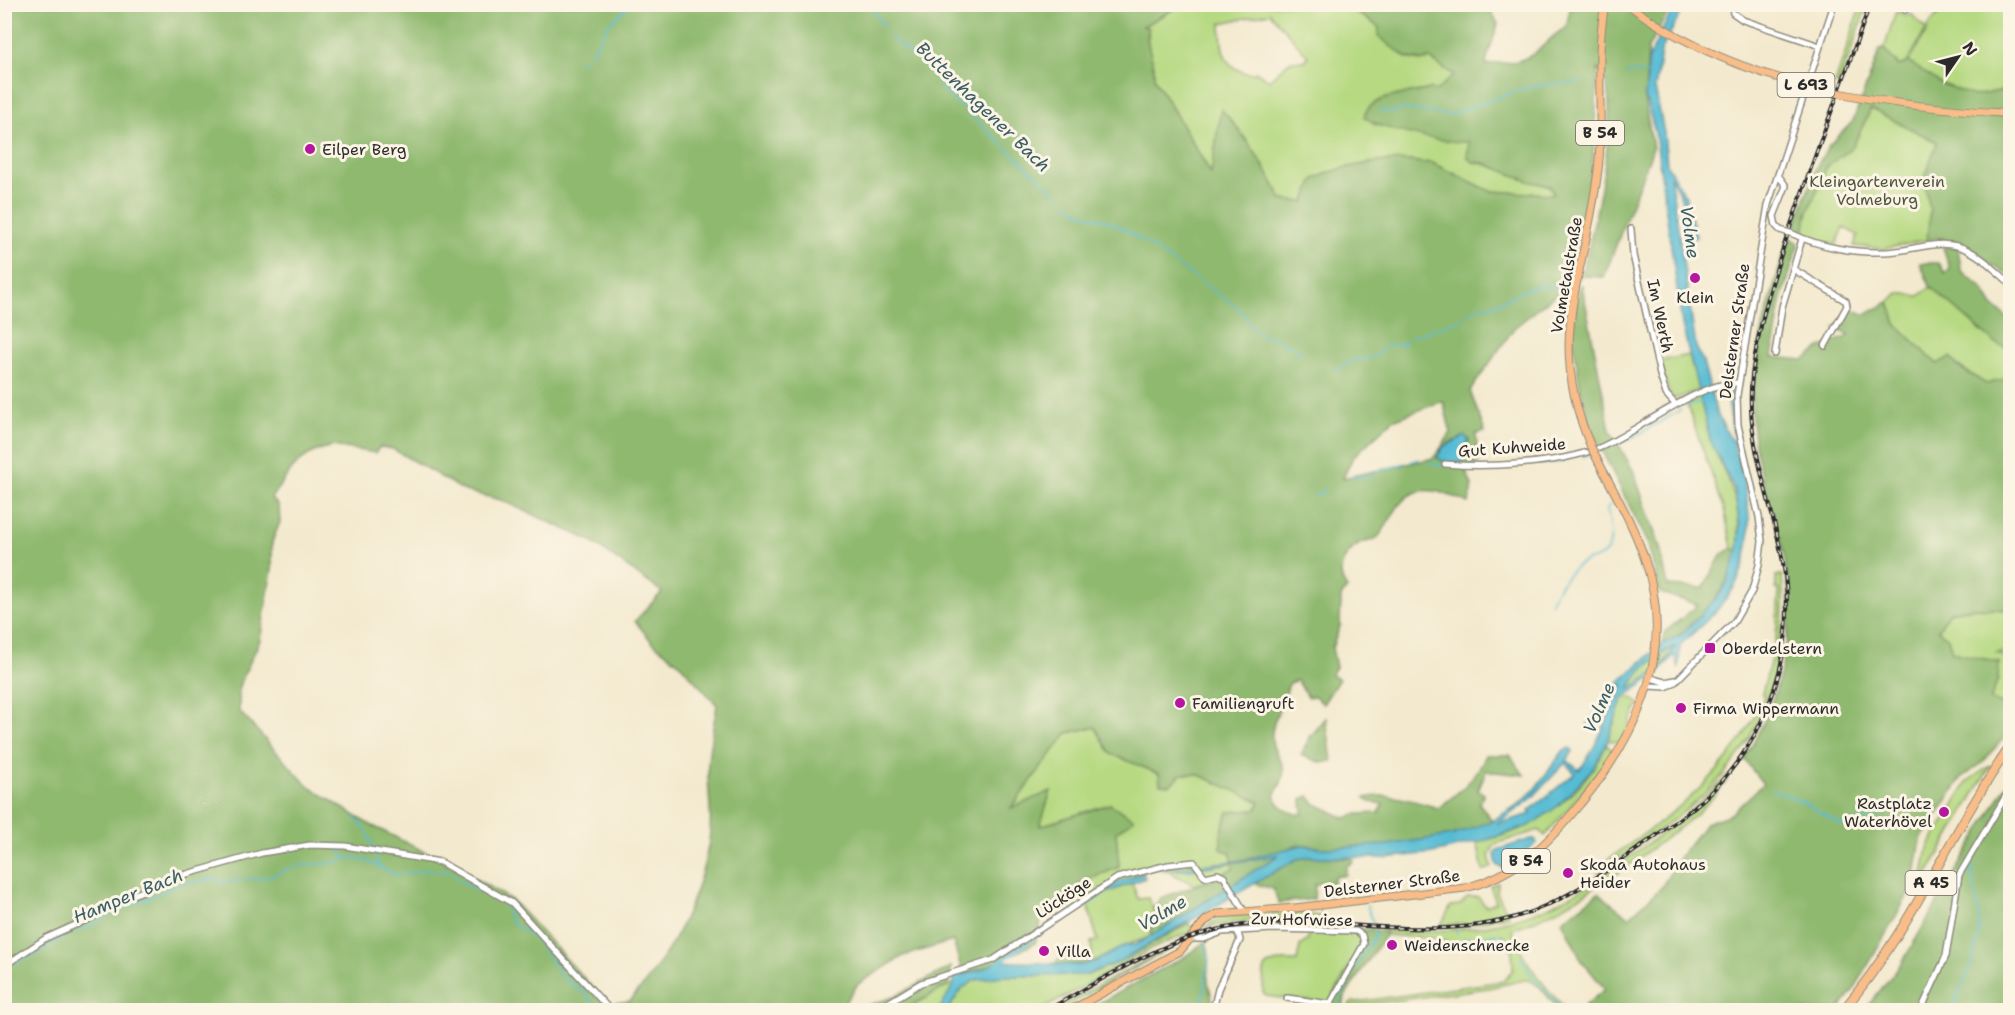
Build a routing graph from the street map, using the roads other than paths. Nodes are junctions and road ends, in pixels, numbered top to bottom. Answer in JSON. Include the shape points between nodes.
{"nodes":[{"id":1,"x":1605,"y":4,"type":"edge"},
{"id":2,"x":1627,"y":4,"type":"edge"},
{"id":3,"x":1834,"y":4,"type":"edge"},
{"id":4,"x":1733,"y":13,"type":"dead end"},
{"id":5,"x":1820,"y":46,"type":"junction"},
{"id":6,"x":2010,"y":113,"type":"edge"},
{"id":7,"x":1778,"y":175,"type":"junction"},
{"id":8,"x":1631,"y":229,"type":"dead end"},
{"id":9,"x":1802,"y":239,"type":"junction"},
{"id":10,"x":1793,"y":269,"type":"junction"},
{"id":11,"x":2010,"y":283,"type":"edge"},
{"id":12,"x":1825,"y":346,"type":"dead end"},
{"id":13,"x":1775,"y":354,"type":"dead end"},
{"id":14,"x":1736,"y":383,"type":"junction"},
{"id":15,"x":1675,"y":404,"type":"junction"},
{"id":16,"x":1445,"y":464,"type":"dead end"},
{"id":17,"x":1679,"y":677,"type":"junction"},
{"id":18,"x":1651,"y":678,"type":"junction"},
{"id":19,"x":1649,"y":686,"type":"junction"},
{"id":20,"x":2010,"y":747,"type":"edge"},
{"id":21,"x":2010,"y":753,"type":"edge"},
{"id":22,"x":2010,"y":789,"type":"edge"},
{"id":23,"x":1244,"y":910,"type":"junction"},
{"id":24,"x":1238,"y":933,"type":"junction"},
{"id":25,"x":1192,"y":939,"type":"junction"},
{"id":26,"x":4,"y":966,"type":"edge"},
{"id":27,"x":1287,"y":998,"type":"dead end"},
{"id":28,"x":884,"y":1006,"type":"dead end"},
{"id":29,"x":1214,"y":1008,"type":"edge"},
{"id":30,"x":610,"y":1011,"type":"edge"},
{"id":31,"x":1071,"y":1011,"type":"edge"},
{"id":32,"x":1843,"y":1011,"type":"edge"},
{"id":33,"x":1848,"y":1011,"type":"edge"},
{"id":34,"x":1921,"y":1011,"type":"edge"}],
"edges":[{"from":1,"to":18,"type":"main road","name":"Volmetalstraße","number":"B 54","via":[[1600,41],[1597,176],[1569,320],[1569,373],[1593,451],[1634,531],[1648,570],[1655,611]]},
{"from":2,"to":6,"type":"main road","number":"L 693","bridge":true,"via":[[1658,26],[1701,48],[1784,79],[1882,103]]},
{"from":3,"to":5,"type":"street","name":"Delsterner Straße"},
{"from":4,"to":5,"type":"street"},
{"from":5,"to":7,"type":"street","name":"Delsterner Straße"},
{"from":7,"to":9,"type":"street","bridge":true,"via":[[1786,186],[1774,216],[1776,226]]},
{"from":7,"to":14,"type":"street","name":"Delsterner Straße","via":[[1764,219]]},
{"from":8,"to":15,"type":"street","name":"Im Werth","via":[[1633,255],[1660,375],[1666,394]]},
{"from":9,"to":10,"type":"street"},
{"from":9,"to":11,"type":"street","via":[[1885,252],[1923,244],[1958,246],[1975,254]]},
{"from":10,"to":12,"type":"street","via":[[1846,301],[1847,306]]},
{"from":10,"to":13,"type":"street"},
{"from":14,"to":15,"type":"street","name":"Gut Kuhweide"},
{"from":14,"to":17,"type":"street","name":"Delsterner Straße","via":[[1738,425],[1760,523],[1759,565],[1752,591],[1734,622]]},
{"from":15,"to":16,"type":"street","name":"Gut Kuhweide","via":[[1612,441],[1567,458]]},
{"from":17,"to":18,"type":"street","via":[[1670,682]]},
{"from":17,"to":19,"type":"street","name":"Delsterner Straße","via":[[1666,687]]},
{"from":18,"to":19,"type":"main road","name":"Delsterner Straße","number":"B 54"},
{"from":19,"to":23,"type":"main road","name":"Delsterner Straße","number":"B 54","via":[[1632,730],[1606,772],[1548,842],[1515,868],[1492,880],[1457,889],[1295,908]]},
{"from":20,"to":32,"type":"highway","number":"A 45","via":[[1962,819],[1895,938]]},
{"from":21,"to":33,"type":"highway","number":"A 45","via":[[1965,822],[1899,941]]},
{"from":22,"to":34,"type":"street","via":[[1959,874],[1946,956]]},
{"from":23,"to":25,"type":"main road","name":"Delsterner Straße","number":"B 54","via":[[1213,916]]},
{"from":23,"to":28,"type":"street","name":"Lücköge","via":[[1222,875],[1205,877],[1196,864],[1180,863],[1117,878],[993,960],[921,983]]},
{"from":24,"to":25,"type":"street","name":"Zur Hofwiese","via":[[1222,932]]},
{"from":24,"to":27,"type":"street","name":"Zur Hofwiese","via":[[1306,929],[1356,931],[1362,935],[1364,944],[1330,1004]]},
{"from":24,"to":29,"type":"street","via":[[1240,940],[1218,989]]},
{"from":25,"to":31,"type":"main road","name":"Delsterner Straße","number":"B 54","via":[[1173,955]]},
{"from":26,"to":30,"type":"street","via":[[46,938],[125,898],[187,874],[272,851],[310,845],[345,846],[440,862],[512,903]]}]}
